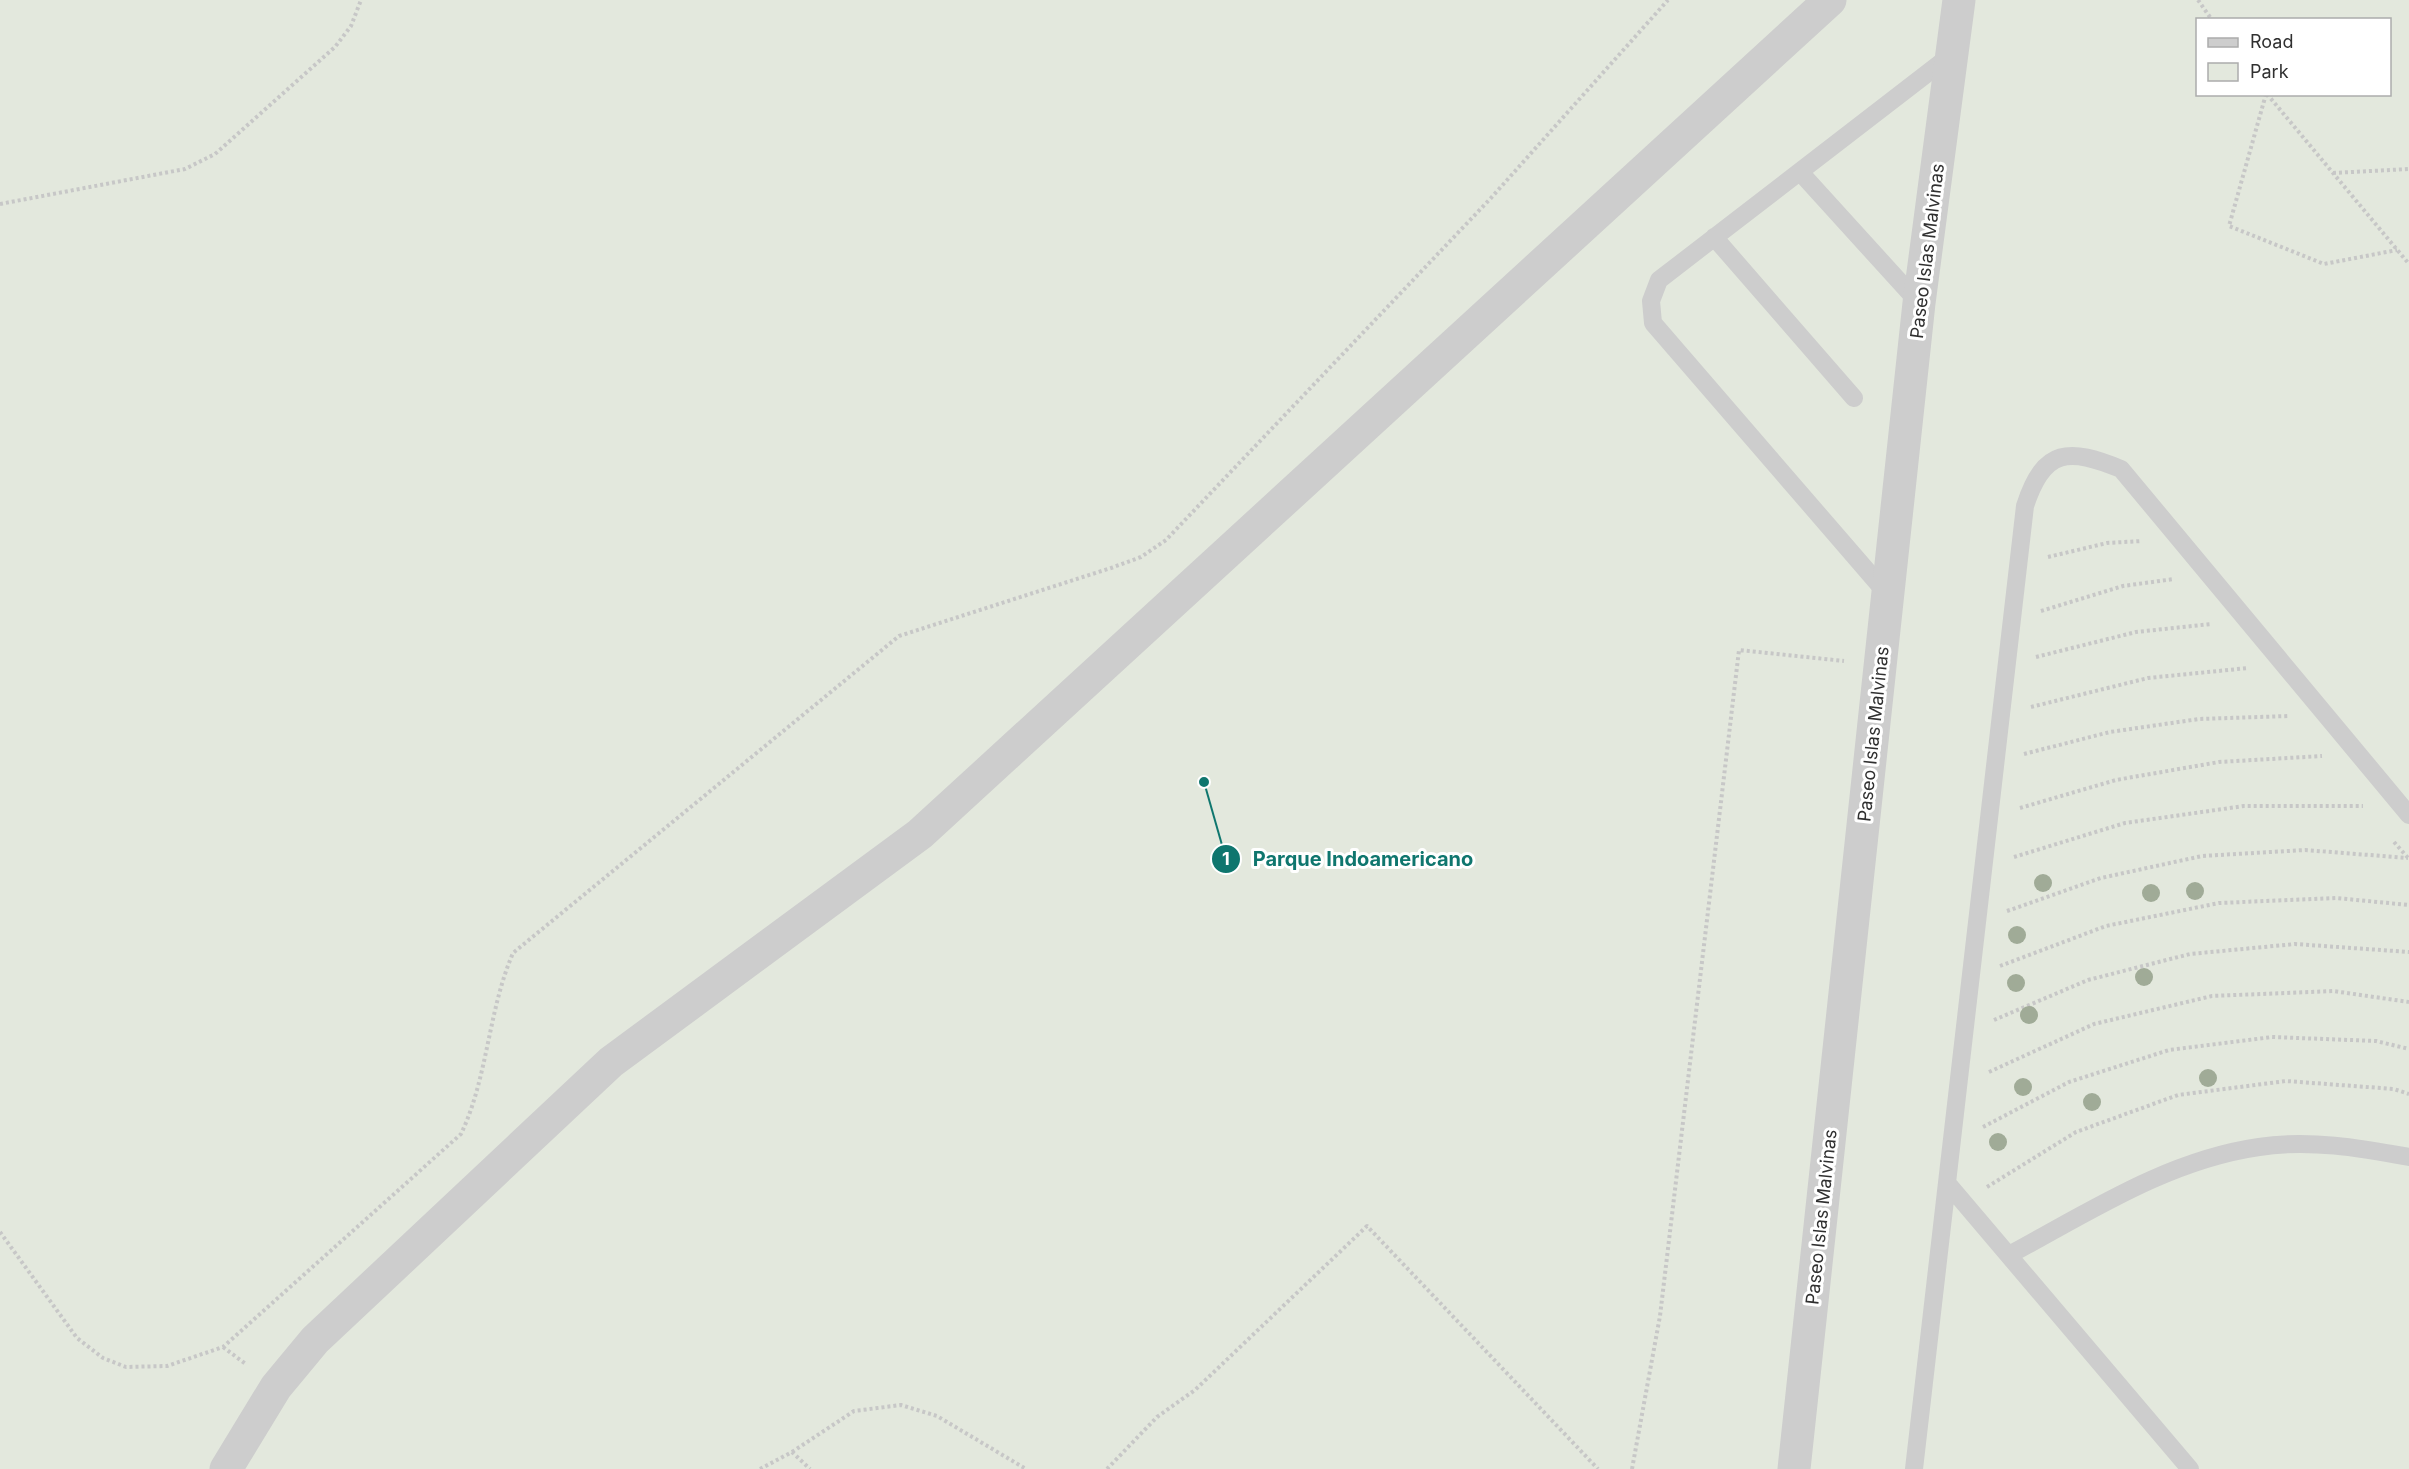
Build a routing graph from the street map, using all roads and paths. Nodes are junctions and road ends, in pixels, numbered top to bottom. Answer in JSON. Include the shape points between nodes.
{"nodes":[{"id":1,"x":361,"y":0,"type":"edge"},
{"id":2,"x":1668,"y":0,"type":"edge"},
{"id":3,"x":1830,"y":0,"type":"edge"},
{"id":4,"x":1959,"y":0,"type":"edge"},
{"id":5,"x":2198,"y":0,"type":"edge"},
{"id":6,"x":2211,"y":18,"type":"edge"},
{"id":7,"x":1953,"y":54,"type":"junction"},
{"id":8,"x":2266,"y":96,"type":"edge"},
{"id":9,"x":2269,"y":96,"type":"edge"},
{"id":10,"x":2409,"y":169,"type":"edge"},
{"id":11,"x":1800,"y":172,"type":"junction"},
{"id":12,"x":2333,"y":173,"type":"junction"},
{"id":13,"x":0,"y":204,"type":"edge"},
{"id":14,"x":1714,"y":237,"type":"junction"},
{"id":15,"x":2397,"y":250,"type":"junction"},
{"id":16,"x":2409,"y":264,"type":"edge"},
{"id":17,"x":1920,"y":303,"type":"junction"},
{"id":18,"x":1854,"y":398,"type":"dead end"},
{"id":19,"x":2135,"y":533,"type":"dead end"},
{"id":20,"x":2142,"y":541,"type":"junction"},
{"id":21,"x":2048,"y":547,"type":"dead end"},
{"id":22,"x":2148,"y":548,"type":"dead end"},
{"id":23,"x":2047,"y":557,"type":"junction"},
{"id":24,"x":2046,"y":568,"type":"dead end"},
{"id":25,"x":2167,"y":572,"type":"dead end"},
{"id":26,"x":2174,"y":579,"type":"junction"},
{"id":27,"x":2181,"y":588,"type":"dead end"},
{"id":28,"x":1888,"y":595,"type":"junction"},
{"id":29,"x":2042,"y":600,"type":"dead end"},
{"id":30,"x":2041,"y":611,"type":"junction"},
{"id":31,"x":2204,"y":615,"type":"dead end"},
{"id":32,"x":2039,"y":622,"type":"dead end"},
{"id":33,"x":2212,"y":624,"type":"junction"},
{"id":34,"x":2219,"y":633,"type":"dead end"},
{"id":35,"x":2036,"y":646,"type":"dead end"},
{"id":36,"x":2034,"y":657,"type":"junction"},
{"id":37,"x":2241,"y":659,"type":"dead end"},
{"id":38,"x":1881,"y":665,"type":"junction"},
{"id":39,"x":2033,"y":668,"type":"dead end"},
{"id":40,"x":2248,"y":668,"type":"junction"},
{"id":41,"x":2255,"y":676,"type":"dead end"},
{"id":42,"x":2030,"y":698,"type":"dead end"},
{"id":43,"x":2282,"y":708,"type":"dead end"},
{"id":44,"x":2289,"y":716,"type":"junction"},
{"id":45,"x":2296,"y":724,"type":"dead end"},
{"id":46,"x":2024,"y":743,"type":"dead end"},
{"id":47,"x":2316,"y":748,"type":"dead end"},
{"id":48,"x":2023,"y":754,"type":"junction"},
{"id":49,"x":2322,"y":756,"type":"junction"},
{"id":50,"x":2329,"y":764,"type":"dead end"},
{"id":51,"x":2022,"y":765,"type":"dead end"},
{"id":52,"x":2357,"y":797,"type":"dead end"},
{"id":53,"x":2018,"y":798,"type":"dead end"},
{"id":54,"x":2364,"y":806,"type":"junction"},
{"id":55,"x":2371,"y":814,"type":"dead end"},
{"id":56,"x":2409,"y":815,"type":"edge"},
{"id":57,"x":2393,"y":840,"type":"dead end"},
{"id":58,"x":2011,"y":849,"type":"dead end"},
{"id":59,"x":2408,"y":859,"type":"edge"},
{"id":60,"x":2005,"y":902,"type":"dead end"},
{"id":61,"x":2409,"y":905,"type":"edge"},
{"id":62,"x":2409,"y":952,"type":"edge"},
{"id":63,"x":1998,"y":956,"type":"dead end"},
{"id":64,"x":2409,"y":1002,"type":"edge"},
{"id":65,"x":1992,"y":1011,"type":"dead end"},
{"id":66,"x":2409,"y":1049,"type":"edge"},
{"id":67,"x":1986,"y":1064,"type":"dead end"},
{"id":68,"x":2409,"y":1094,"type":"edge"},
{"id":69,"x":1978,"y":1119,"type":"dead end"},
{"id":70,"x":2409,"y":1157,"type":"edge"},
{"id":71,"x":1948,"y":1184,"type":"junction"},
{"id":72,"x":1990,"y":1198,"type":"dead end"},
{"id":73,"x":0,"y":1232,"type":"edge"},
{"id":74,"x":2010,"y":1256,"type":"junction"},
{"id":75,"x":792,"y":1452,"type":"junction"},
{"id":76,"x":1014,"y":1463,"type":"junction"},
{"id":77,"x":1108,"y":1468,"type":"edge"},
{"id":78,"x":226,"y":1469,"type":"edge"},
{"id":79,"x":760,"y":1469,"type":"edge"},
{"id":80,"x":810,"y":1469,"type":"edge"},
{"id":81,"x":1015,"y":1469,"type":"edge"},
{"id":82,"x":1026,"y":1469,"type":"edge"},
{"id":83,"x":1598,"y":1469,"type":"edge"},
{"id":84,"x":1632,"y":1469,"type":"edge"},
{"id":85,"x":1794,"y":1469,"type":"edge"},
{"id":86,"x":1914,"y":1469,"type":"edge"},
{"id":87,"x":2190,"y":1469,"type":"edge"}],
"edges":[{"from":1,"to":13,"type":"path","via":[[351,26],[335,47],[215,154],[185,170]]},
{"from":2,"to":73,"type":"path","via":[[1491,198],[1166,540],[1111,568],[898,636],[513,953],[502,979],[471,1113],[461,1134],[223,1347],[167,1366],[126,1367],[103,1358],[77,1338]]},
{"from":3,"to":78,"type":"street","via":[[920,834],[611,1062],[315,1340],[276,1388]]},
{"from":4,"to":7,"type":"street","name":"Paseo Islas Malvinas"},
{"from":5,"to":6,"type":"path"},
{"from":7,"to":11,"type":"lane"},
{"from":7,"to":17,"type":"street","name":"Paseo Islas Malvinas"},
{"from":8,"to":15,"type":"path","via":[[2229,226],[2324,264]]},
{"from":9,"to":12,"type":"path"},
{"from":10,"to":12,"type":"path"},
{"from":11,"to":14,"type":"lane"},
{"from":11,"to":17,"type":"lane"},
{"from":12,"to":15,"type":"path"},
{"from":14,"to":18,"type":"lane"},
{"from":14,"to":28,"type":"lane","via":[[1659,280],[1651,301],[1653,323]]},
{"from":15,"to":16,"type":"path"},
{"from":17,"to":28,"type":"street","name":"Paseo Islas Malvinas"},
{"from":19,"to":20,"type":"path"},
{"from":20,"to":22,"type":"path"},
{"from":20,"to":23,"type":"path","via":[[2108,543]]},
{"from":21,"to":23,"type":"path"},
{"from":23,"to":24,"type":"path"},
{"from":25,"to":26,"type":"path"},
{"from":26,"to":27,"type":"path"},
{"from":26,"to":30,"type":"path","via":[[2123,586]]},
{"from":28,"to":38,"type":"street","name":"Paseo Islas Malvinas"},
{"from":29,"to":30,"type":"path"},
{"from":30,"to":32,"type":"path"},
{"from":31,"to":33,"type":"path"},
{"from":33,"to":34,"type":"path"},
{"from":33,"to":36,"type":"path","via":[[2136,632]]},
{"from":35,"to":36,"type":"path"},
{"from":36,"to":39,"type":"path"},
{"from":37,"to":40,"type":"path"},
{"from":38,"to":84,"type":"path","via":[[1739,650],[1659,1316]]},
{"from":38,"to":85,"type":"street","name":"Paseo Islas Malvinas"},
{"from":40,"to":41,"type":"path"},
{"from":40,"to":42,"type":"path","via":[[2148,678],[2028,708]]},
{"from":43,"to":44,"type":"path"},
{"from":44,"to":45,"type":"path"},
{"from":44,"to":48,"type":"path","via":[[2199,719],[2121,730]]},
{"from":46,"to":48,"type":"path"},
{"from":47,"to":49,"type":"path"},
{"from":48,"to":51,"type":"path"},
{"from":49,"to":50,"type":"path"},
{"from":49,"to":53,"type":"path","via":[[2219,762],[2116,780],[2017,809]]},
{"from":52,"to":54,"type":"path"},
{"from":54,"to":55,"type":"path"},
{"from":54,"to":58,"type":"path","via":[[2244,806],[2125,823],[2010,859]]},
{"from":56,"to":71,"type":"lane","via":[[2121,468],[2073,454],[2049,462],[2032,483],[2025,506]]},
{"from":57,"to":59,"type":"path"},
{"from":59,"to":60,"type":"path","via":[[2305,850],[2202,856],[2101,878],[2004,913]]},
{"from":61,"to":63,"type":"path","via":[[2336,898],[2219,903],[2106,927],[1997,967]]},
{"from":62,"to":65,"type":"path","via":[[2295,944],[2190,954],[2088,980],[1990,1022]]},
{"from":64,"to":67,"type":"path","via":[[2333,991],[2212,996],[2094,1024],[1984,1074]]},
{"from":66,"to":69,"type":"path","via":[[2376,1041],[2272,1037],[2169,1050],[2070,1082],[1977,1130]]},
{"from":68,"to":72,"type":"path","via":[[2394,1089],[2286,1081],[2178,1095],[2076,1132],[1983,1189]]},
{"from":70,"to":74,"type":"lane","via":[[2306,1144],[2260,1146],[2202,1158],[2107,1202]]},
{"from":71,"to":74,"type":"lane"},
{"from":71,"to":86,"type":"lane"},
{"from":74,"to":87,"type":"lane"},
{"from":75,"to":76,"type":"path","via":[[854,1411],[901,1405],[937,1416]]},
{"from":75,"to":79,"type":"path"},
{"from":75,"to":80,"type":"path"},
{"from":76,"to":81,"type":"path"},
{"from":76,"to":82,"type":"path"},
{"from":77,"to":83,"type":"path","via":[[1157,1418],[1195,1390],[1367,1226]]}]}
